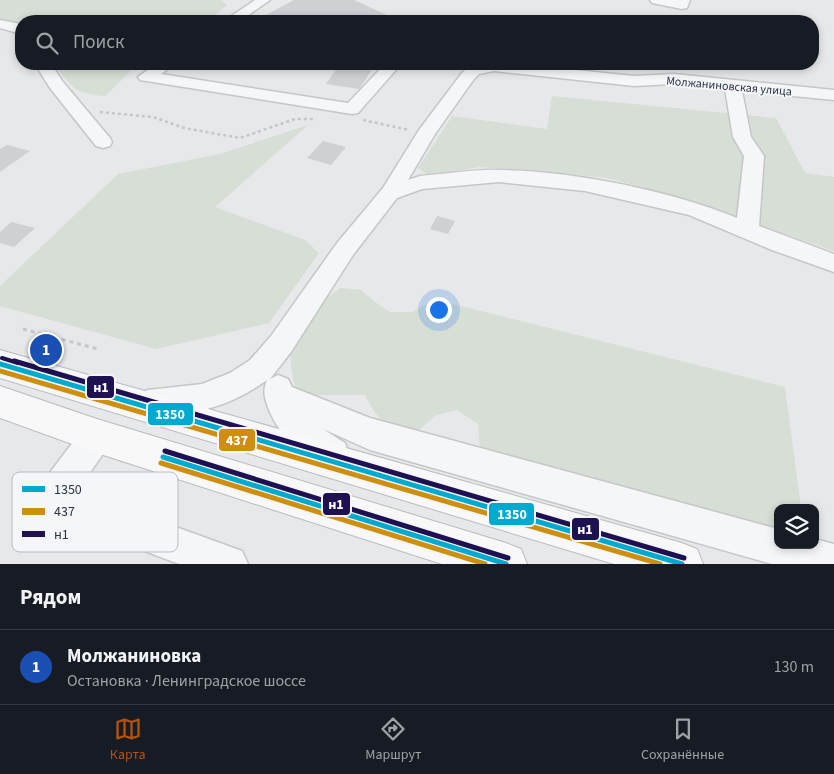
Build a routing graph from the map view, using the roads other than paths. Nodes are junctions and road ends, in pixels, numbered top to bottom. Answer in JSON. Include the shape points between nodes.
{"nodes":[{"id":1,"x":264,"y":0,"type":"edge"},
{"id":2,"x":656,"y":0,"type":"edge"},
{"id":3,"x":684,"y":0,"type":"edge"},
{"id":4,"x":240,"y":15,"type":"edge"},
{"id":5,"x":0,"y":24,"type":"edge"},
{"id":6,"x":15,"y":27,"type":"edge"},
{"id":7,"x":47,"y":70,"type":"edge"},
{"id":8,"x":156,"y":70,"type":"edge"},
{"id":9,"x":388,"y":70,"type":"edge"},
{"id":10,"x":474,"y":70,"type":"edge"},
{"id":11,"x":529,"y":70,"type":"edge"},
{"id":12,"x":733,"y":85,"type":"junction"},
{"id":13,"x":834,"y":94,"type":"edge"},
{"id":14,"x":103,"y":142,"type":"dead end"},
{"id":15,"x":390,"y":193,"type":"junction"},
{"id":16,"x":747,"y":230,"type":"junction"},
{"id":17,"x":834,"y":262,"type":"edge"},
{"id":18,"x":281,"y":344,"type":"junction"},
{"id":19,"x":0,"y":364,"type":"edge"},
{"id":20,"x":279,"y":396,"type":"junction"},
{"id":21,"x":0,"y":402,"type":"edge"},
{"id":22,"x":139,"y":404,"type":"junction"},
{"id":23,"x":97,"y":436,"type":"junction"},
{"id":24,"x":356,"y":468,"type":"junction"},
{"id":25,"x":71,"y":472,"type":"edge"},
{"id":26,"x":178,"y":545,"type":"edge"},
{"id":27,"x":834,"y":563,"type":"edge"},
{"id":28,"x":229,"y":564,"type":"edge"},
{"id":29,"x":506,"y":564,"type":"edge"},
{"id":30,"x":682,"y":564,"type":"edge"}],
"edges":[{"from":1,"to":4,"type":"street"},
{"from":2,"to":3,"type":"street","via":[[682,5]]},
{"from":5,"to":6,"type":"street"},
{"from":7,"to":14,"type":"street"},
{"from":8,"to":9,"type":"street","via":[[146,76],[352,109]]},
{"from":10,"to":15,"type":"street","name":"Молжаниновская улица","via":[[426,134]]},
{"from":11,"to":12,"type":"street","name":"Молжаниновская улица","via":[[634,82],[674,80]]},
{"from":12,"to":13,"type":"street","name":"Молжаниновская улица"},
{"from":12,"to":16,"type":"street","via":[[742,138],[754,156]]},
{"from":15,"to":16,"type":"street","via":[[420,183],[499,176],[586,184],[695,209]]},
{"from":15,"to":18,"type":"street","name":"Молжаниновская улица","via":[[345,249]]},
{"from":16,"to":17,"type":"street"},
{"from":18,"to":20,"type":"street","name":"Молжаниновская улица","via":[[275,367]]},
{"from":18,"to":22,"type":"street","name":"Молжаниновская улица","via":[[260,369],[217,393],[174,402]]},
{"from":19,"to":22,"type":"highway"},
{"from":20,"to":24,"type":"street","name":"Молжаниновская улица","via":[[283,409],[304,436]]},
{"from":20,"to":27,"type":"street","via":[[370,434]]},
{"from":21,"to":23,"type":"highway"},
{"from":22,"to":24,"type":"highway"},
{"from":23,"to":25,"type":"street"},
{"from":23,"to":29,"type":"highway"},
{"from":24,"to":30,"type":"highway"},
{"from":26,"to":28,"type":"street"}]}
